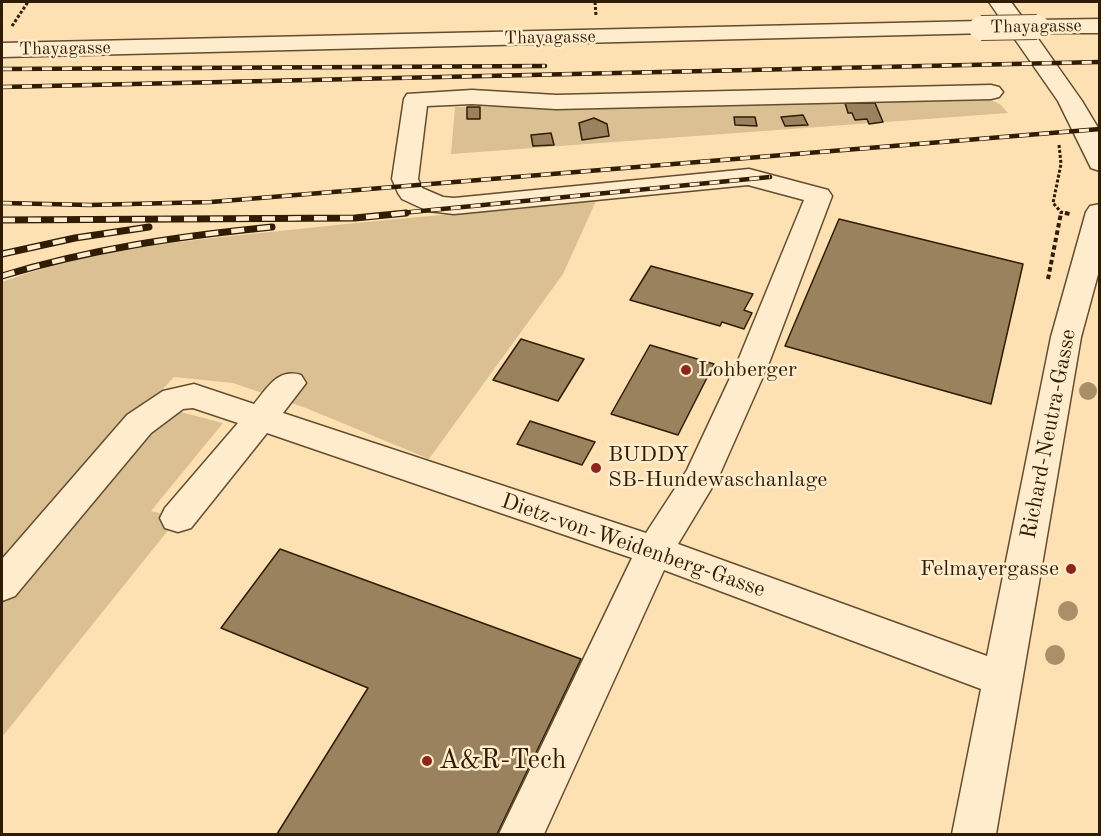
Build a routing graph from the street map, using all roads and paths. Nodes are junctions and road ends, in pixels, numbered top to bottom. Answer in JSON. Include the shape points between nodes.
{"nodes":[{"id":1,"x":28,"y":2,"type":"edge"},
{"id":2,"x":1000,"y":2,"type":"edge"},
{"id":3,"x":1100,"y":26,"type":"edge"},
{"id":4,"x":10,"y":29,"type":"dead end"},
{"id":5,"x":2,"y":50,"type":"edge"},
{"id":6,"x":991,"y":92,"type":"dead end"},
{"id":7,"x":1058,"y":142,"type":"dead end"},
{"id":8,"x":1100,"y":163,"type":"edge"},
{"id":9,"x":1099,"y":216,"type":"edge"},
{"id":10,"x":290,"y":383,"type":"dead end"},
{"id":11,"x":261,"y":420,"type":"junction"},
{"id":12,"x":178,"y":518,"type":"dead end"},
{"id":13,"x":654,"y":551,"type":"junction"},
{"id":14,"x":2,"y":585,"type":"edge"},
{"id":15,"x":1002,"y":679,"type":"junction"},
{"id":16,"x":520,"y":834,"type":"edge"},
{"id":17,"x":974,"y":834,"type":"edge"}],
"edges":[{"from":1,"to":4,"type":"path"},
{"from":2,"to":8,"type":"street","via":[[1080,117]]},
{"from":3,"to":5,"type":"street","name":"Thayagasse","bridge":true},
{"from":6,"to":13,"type":"street","via":[[556,102],[472,97],[416,99],[405,179],[411,193],[438,205],[749,177],[819,196],[753,363],[702,476]]},
{"from":7,"to":9,"type":"path","via":[[1061,164],[1053,203],[1061,212]]},
{"from":9,"to":15,"type":"street","name":"Richard-Neutra-Gasse","via":[[1066,337]]},
{"from":10,"to":11,"type":"street"},
{"from":11,"to":12,"type":"street"},
{"from":11,"to":13,"type":"street","name":"Dietz-von-Weidenberg-Gasse"},
{"from":11,"to":14,"type":"street","name":"Dietz-von-Weidenberg-Gasse","via":[[194,396],[174,399],[139,424]]},
{"from":13,"to":15,"type":"street","name":"Dietz-von-Weidenberg-Gasse"},
{"from":13,"to":16,"type":"street"},
{"from":15,"to":17,"type":"street","name":"Richard-Neutra-Gasse"}]}
